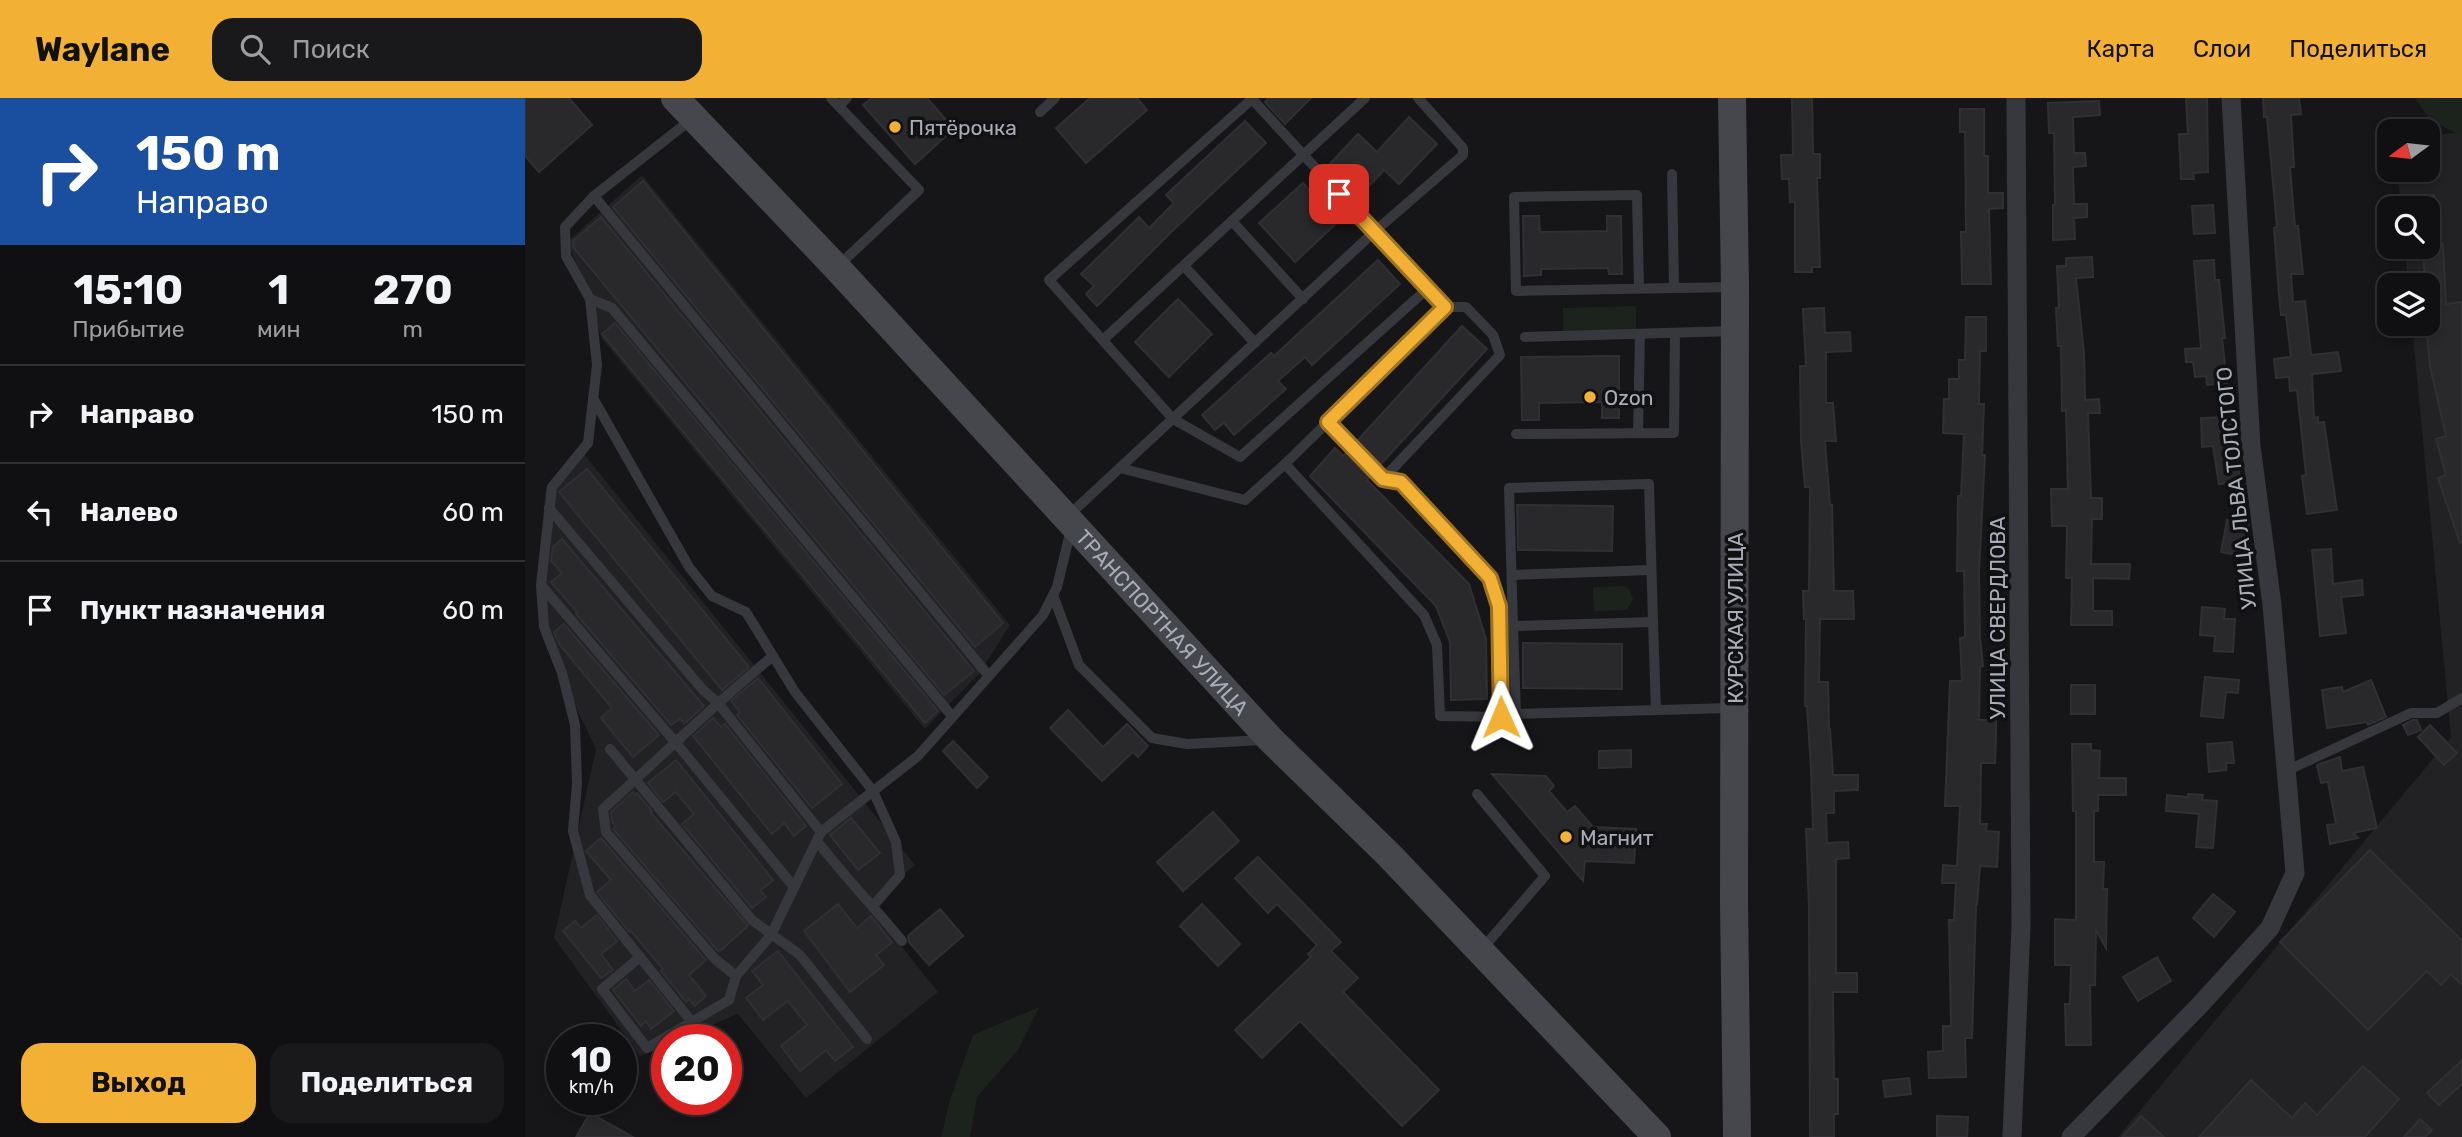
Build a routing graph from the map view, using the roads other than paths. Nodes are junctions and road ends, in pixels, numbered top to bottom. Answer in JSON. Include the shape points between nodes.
{"nodes":[{"id":1,"x":847,"y":98,"type":"edge"},
{"id":2,"x":1055,"y":98,"type":"edge"},
{"id":3,"x":1365,"y":98,"type":"edge"},
{"id":4,"x":1418,"y":98,"type":"edge"},
{"id":5,"x":1732,"y":98,"type":"edge"},
{"id":6,"x":2016,"y":98,"type":"edge"},
{"id":7,"x":2231,"y":98,"type":"edge"},
{"id":8,"x":835,"y":102,"type":"edge"},
{"id":9,"x":684,"y":108,"type":"edge"},
{"id":10,"x":1040,"y":113,"type":"dead end"},
{"id":11,"x":1303,"y":155,"type":"junction"},
{"id":12,"x":1672,"y":174,"type":"dead end"},
{"id":13,"x":594,"y":196,"type":"junction"},
{"id":14,"x":1232,"y":221,"type":"junction"},
{"id":15,"x":1374,"y":232,"type":"junction"},
{"id":16,"x":1184,"y":266,"type":"junction"},
{"id":17,"x":836,"y":267,"type":"junction"},
{"id":18,"x":1675,"y":287,"type":"junction"},
{"id":19,"x":1735,"y":287,"type":"junction"},
{"id":20,"x":1639,"y":288,"type":"junction"},
{"id":21,"x":1427,"y":289,"type":"junction"},
{"id":22,"x":590,"y":299,"type":"junction"},
{"id":23,"x":1303,"y":299,"type":"junction"},
{"id":24,"x":1445,"y":307,"type":"junction"},
{"id":25,"x":1735,"y":331,"type":"junction"},
{"id":26,"x":1675,"y":333,"type":"junction"},
{"id":27,"x":1640,"y":334,"type":"junction"},
{"id":28,"x":1525,"y":337,"type":"dead end"},
{"id":29,"x":1103,"y":340,"type":"junction"},
{"id":30,"x":1255,"y":343,"type":"junction"},
{"id":31,"x":593,"y":398,"type":"junction"},
{"id":32,"x":1173,"y":419,"type":"junction"},
{"id":33,"x":1328,"y":422,"type":"junction"},
{"id":34,"x":1638,"y":433,"type":"junction"},
{"id":35,"x":1515,"y":434,"type":"dead end"},
{"id":36,"x":1285,"y":464,"type":"junction"},
{"id":37,"x":1120,"y":468,"type":"junction"},
{"id":38,"x":1383,"y":479,"type":"junction"},
{"id":39,"x":548,"y":508,"type":"junction"},
{"id":40,"x":1069,"y":522,"type":"junction"},
{"id":41,"x":1651,"y":570,"type":"junction"},
{"id":42,"x":1512,"y":575,"type":"junction"},
{"id":43,"x":541,"y":585,"type":"junction"},
{"id":44,"x":1053,"y":595,"type":"junction"},
{"id":45,"x":1653,"y":622,"type":"junction"},
{"id":46,"x":1513,"y":626,"type":"junction"},
{"id":47,"x":773,"y":656,"type":"junction"},
{"id":48,"x":988,"y":675,"type":"junction"},
{"id":49,"x":2462,"y":698,"type":"edge"},
{"id":50,"x":717,"y":702,"type":"junction"},
{"id":51,"x":1735,"y":708,"type":"junction"},
{"id":52,"x":1656,"y":710,"type":"junction"},
{"id":53,"x":953,"y":716,"type":"junction"},
{"id":54,"x":1271,"y":740,"type":"junction"},
{"id":55,"x":677,"y":743,"type":"junction"},
{"id":56,"x":610,"y":750,"type":"dead end"},
{"id":57,"x":2286,"y":771,"type":"junction"},
{"id":58,"x":636,"y":779,"type":"junction"},
{"id":59,"x":873,"y":791,"type":"junction"},
{"id":60,"x":1477,"y":794,"type":"dead end"},
{"id":61,"x":819,"y":837,"type":"junction"},
{"id":62,"x":794,"y":887,"type":"junction"},
{"id":63,"x":873,"y":906,"type":"junction"},
{"id":64,"x":771,"y":935,"type":"junction"},
{"id":65,"x":902,"y":941,"type":"dead end"},
{"id":66,"x":1480,"y":951,"type":"junction"},
{"id":67,"x":640,"y":957,"type":"junction"},
{"id":68,"x":736,"y":975,"type":"junction"},
{"id":69,"x":692,"y":1022,"type":"junction"},
{"id":70,"x":867,"y":1040,"type":"dead end"},
{"id":71,"x":1649,"y":1134,"type":"edge"},
{"id":72,"x":1737,"y":1137,"type":"edge"},
{"id":73,"x":2013,"y":1137,"type":"edge"},
{"id":74,"x":2071,"y":1137,"type":"edge"}],
"edges":[{"from":1,"to":8,"type":"lane"},
{"from":2,"to":10,"type":"lane"},
{"from":3,"to":11,"type":"lane"},
{"from":4,"to":15,"type":"lane","via":[[1463,148],[1463,155]]},
{"from":5,"to":19,"type":"main road","name":"КУРСКАЯ УЛИЦА"},
{"from":6,"to":73,"type":"street","name":"УЛИЦА СВЕРДЛОВА","via":[[2021,926]]},
{"from":7,"to":57,"type":"street","name":"УЛИЦА ЛЬВА ТОЛСТОГО","via":[[2251,446]]},
{"from":8,"to":17,"type":"lane","via":[[919,190]]},
{"from":9,"to":13,"type":"lane"},
{"from":9,"to":17,"type":"main road","name":"ТРАНСПОРТНАЯ УЛИЦА"},
{"from":11,"to":14,"type":"lane"},
{"from":11,"to":15,"type":"lane"},
{"from":11,"to":29,"type":"lane","via":[[1252,99],[1049,280]]},
{"from":12,"to":18,"type":"lane"},
{"from":13,"to":22,"type":"lane","via":[[565,226],[566,256]]},
{"from":13,"to":48,"type":"lane"},
{"from":14,"to":16,"type":"lane"},
{"from":14,"to":23,"type":"lane"},
{"from":15,"to":21,"type":"lane"},
{"from":15,"to":23,"type":"lane"},
{"from":16,"to":29,"type":"lane"},
{"from":16,"to":30,"type":"lane"},
{"from":17,"to":40,"type":"main road","name":"ТРАНСПОРТНАЯ УЛИЦА"},
{"from":18,"to":19,"type":"lane"},
{"from":18,"to":20,"type":"lane"},
{"from":19,"to":25,"type":"main road","name":"КУРСКАЯ УЛИЦА"},
{"from":20,"to":20,"type":"lane","via":[[1515,290],[1514,197],[1637,195]]},
{"from":21,"to":24,"type":"lane"},
{"from":21,"to":32,"type":"lane","via":[[1240,457]]},
{"from":22,"to":31,"type":"lane","via":[[597,365]]},
{"from":22,"to":53,"type":"lane","via":[[612,308]]},
{"from":23,"to":30,"type":"lane"},
{"from":24,"to":33,"type":"lane"},
{"from":24,"to":38,"type":"lane","via":[[1466,307],[1493,335],[1500,355]]},
{"from":25,"to":26,"type":"lane"},
{"from":25,"to":51,"type":"main road","name":"КУРСКАЯ УЛИЦА"},
{"from":26,"to":27,"type":"lane"},
{"from":26,"to":34,"type":"lane","via":[[1674,433]]},
{"from":27,"to":28,"type":"lane"},
{"from":27,"to":34,"type":"lane"},
{"from":29,"to":32,"type":"lane"},
{"from":30,"to":32,"type":"lane"},
{"from":31,"to":39,"type":"lane","via":[[588,443],[552,487]]},
{"from":31,"to":47,"type":"lane","via":[[689,567],[712,596],[745,612]]},
{"from":32,"to":37,"type":"lane"},
{"from":33,"to":36,"type":"lane"},
{"from":33,"to":38,"type":"lane"},
{"from":34,"to":35,"type":"lane"},
{"from":36,"to":37,"type":"lane","via":[[1245,500]]},
{"from":36,"to":38,"type":"lane","via":[[1424,615],[1437,645],[1440,716],[1501,717],[1499,606],[1490,578],[1401,482]]},
{"from":37,"to":40,"type":"lane"},
{"from":39,"to":43,"type":"lane"},
{"from":39,"to":50,"type":"lane"},
{"from":40,"to":44,"type":"lane"},
{"from":40,"to":54,"type":"main road","name":"ТРАНСПОРТНАЯ УЛИЦА"},
{"from":41,"to":42,"type":"lane"},
{"from":41,"to":42,"type":"lane","via":[[1649,484],[1509,488]]},
{"from":41,"to":45,"type":"lane"},
{"from":42,"to":46,"type":"lane"},
{"from":43,"to":55,"type":"lane"},
{"from":43,"to":67,"type":"lane","via":[[544,627],[575,725],[573,831],[590,895]]},
{"from":44,"to":48,"type":"lane","via":[[1043,615]]},
{"from":44,"to":54,"type":"lane","via":[[1079,665],[1152,738],[1187,744]]},
{"from":45,"to":46,"type":"lane"},
{"from":45,"to":52,"type":"lane"},
{"from":46,"to":52,"type":"lane","via":[[1516,715]]},
{"from":47,"to":50,"type":"lane"},
{"from":47,"to":59,"type":"lane"},
{"from":48,"to":53,"type":"lane"},
{"from":49,"to":57,"type":"lane","via":[[2437,713],[2411,713]]},
{"from":50,"to":55,"type":"lane"},
{"from":50,"to":61,"type":"lane"},
{"from":51,"to":52,"type":"lane"},
{"from":51,"to":72,"type":"main road","name":"КУРСКАЯ УЛИЦА"},
{"from":53,"to":59,"type":"lane","via":[[918,756]]},
{"from":54,"to":66,"type":"main road","name":"ТРАНСПОРТНАЯ УЛИЦА"},
{"from":55,"to":58,"type":"lane"},
{"from":55,"to":62,"type":"lane"},
{"from":56,"to":58,"type":"lane"},
{"from":57,"to":74,"type":"street","name":"УЛИЦА ЛЬВА ТОЛСТОГО","via":[[2295,873],[2270,928]]},
{"from":58,"to":64,"type":"lane","via":[[752,920]]},
{"from":58,"to":68,"type":"lane","via":[[603,808],[606,831],[715,959]]},
{"from":59,"to":61,"type":"lane"},
{"from":59,"to":63,"type":"lane","via":[[896,842],[900,875]]},
{"from":60,"to":66,"type":"lane","via":[[1545,876]]},
{"from":61,"to":62,"type":"lane"},
{"from":61,"to":63,"type":"lane","via":[[853,887]]},
{"from":62,"to":64,"type":"lane"},
{"from":63,"to":65,"type":"lane"},
{"from":64,"to":68,"type":"lane"},
{"from":64,"to":70,"type":"lane","via":[[800,955]]},
{"from":66,"to":71,"type":"main road","name":"ТРАНСПОРТНАЯ УЛИЦА"},
{"from":67,"to":69,"type":"lane"},
{"from":67,"to":69,"type":"lane","via":[[602,989],[647,1048]]},
{"from":68,"to":69,"type":"lane","via":[[729,1000]]}]}
